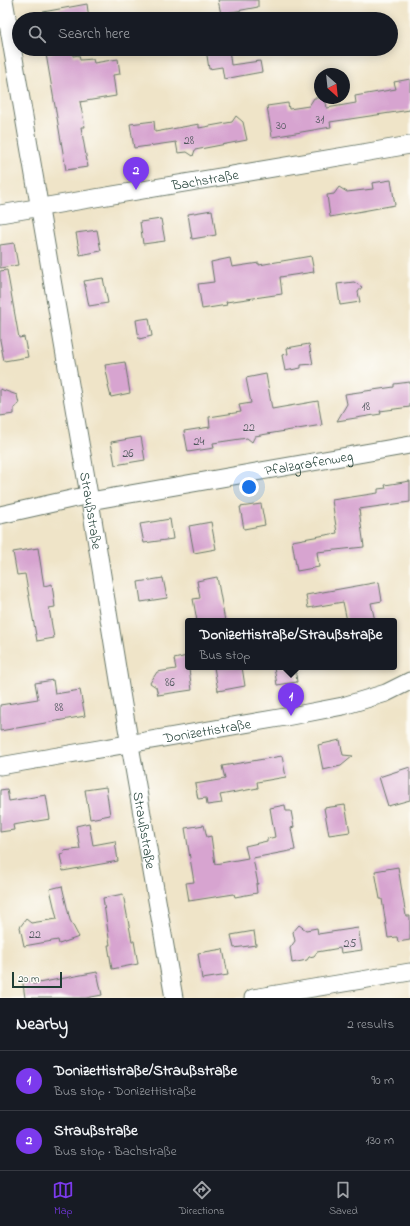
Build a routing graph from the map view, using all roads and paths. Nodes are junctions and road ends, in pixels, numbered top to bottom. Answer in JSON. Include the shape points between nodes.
{"nodes":[{"id":1,"x":4,"y":0,"type":"edge"},
{"id":2,"x":12,"y":46,"type":"edge"},
{"id":3,"x":14,"y":56,"type":"edge"},
{"id":4,"x":410,"y":145,"type":"edge"},
{"id":5,"x":40,"y":207,"type":"junction"},
{"id":6,"x":0,"y":214,"type":"edge"},
{"id":7,"x":410,"y":445,"type":"edge"},
{"id":8,"x":89,"y":498,"type":"junction"},
{"id":9,"x":0,"y":515,"type":"edge"},
{"id":10,"x":410,"y":681,"type":"edge"},
{"id":11,"x":130,"y":745,"type":"junction"},
{"id":12,"x":0,"y":766,"type":"edge"},
{"id":13,"x":410,"y":972,"type":"edge"},
{"id":14,"x":174,"y":998,"type":"edge"},
{"id":15,"x":253,"y":998,"type":"edge"}],
"edges":[{"from":1,"to":2,"type":"street","name":"Straußstraße"},
{"from":3,"to":5,"type":"street","name":"Straußstraße"},
{"from":4,"to":5,"type":"street","name":"Bachstraße"},
{"from":5,"to":6,"type":"street","name":"Bachstraße"},
{"from":5,"to":8,"type":"street","name":"Straußstraße"},
{"from":7,"to":8,"type":"street","name":"Pfalzgrafenweg"},
{"from":8,"to":9,"type":"street","name":"Pfalzgrafenweg"},
{"from":8,"to":11,"type":"street","name":"Straußstraße"},
{"from":10,"to":11,"type":"street","name":"Donizettistraße","via":[[386,693],[342,706]]},
{"from":11,"to":12,"type":"street","name":"Donizettistraße"},
{"from":11,"to":14,"type":"street","name":"Straußstraße"},
{"from":13,"to":15,"type":"street"}]}
